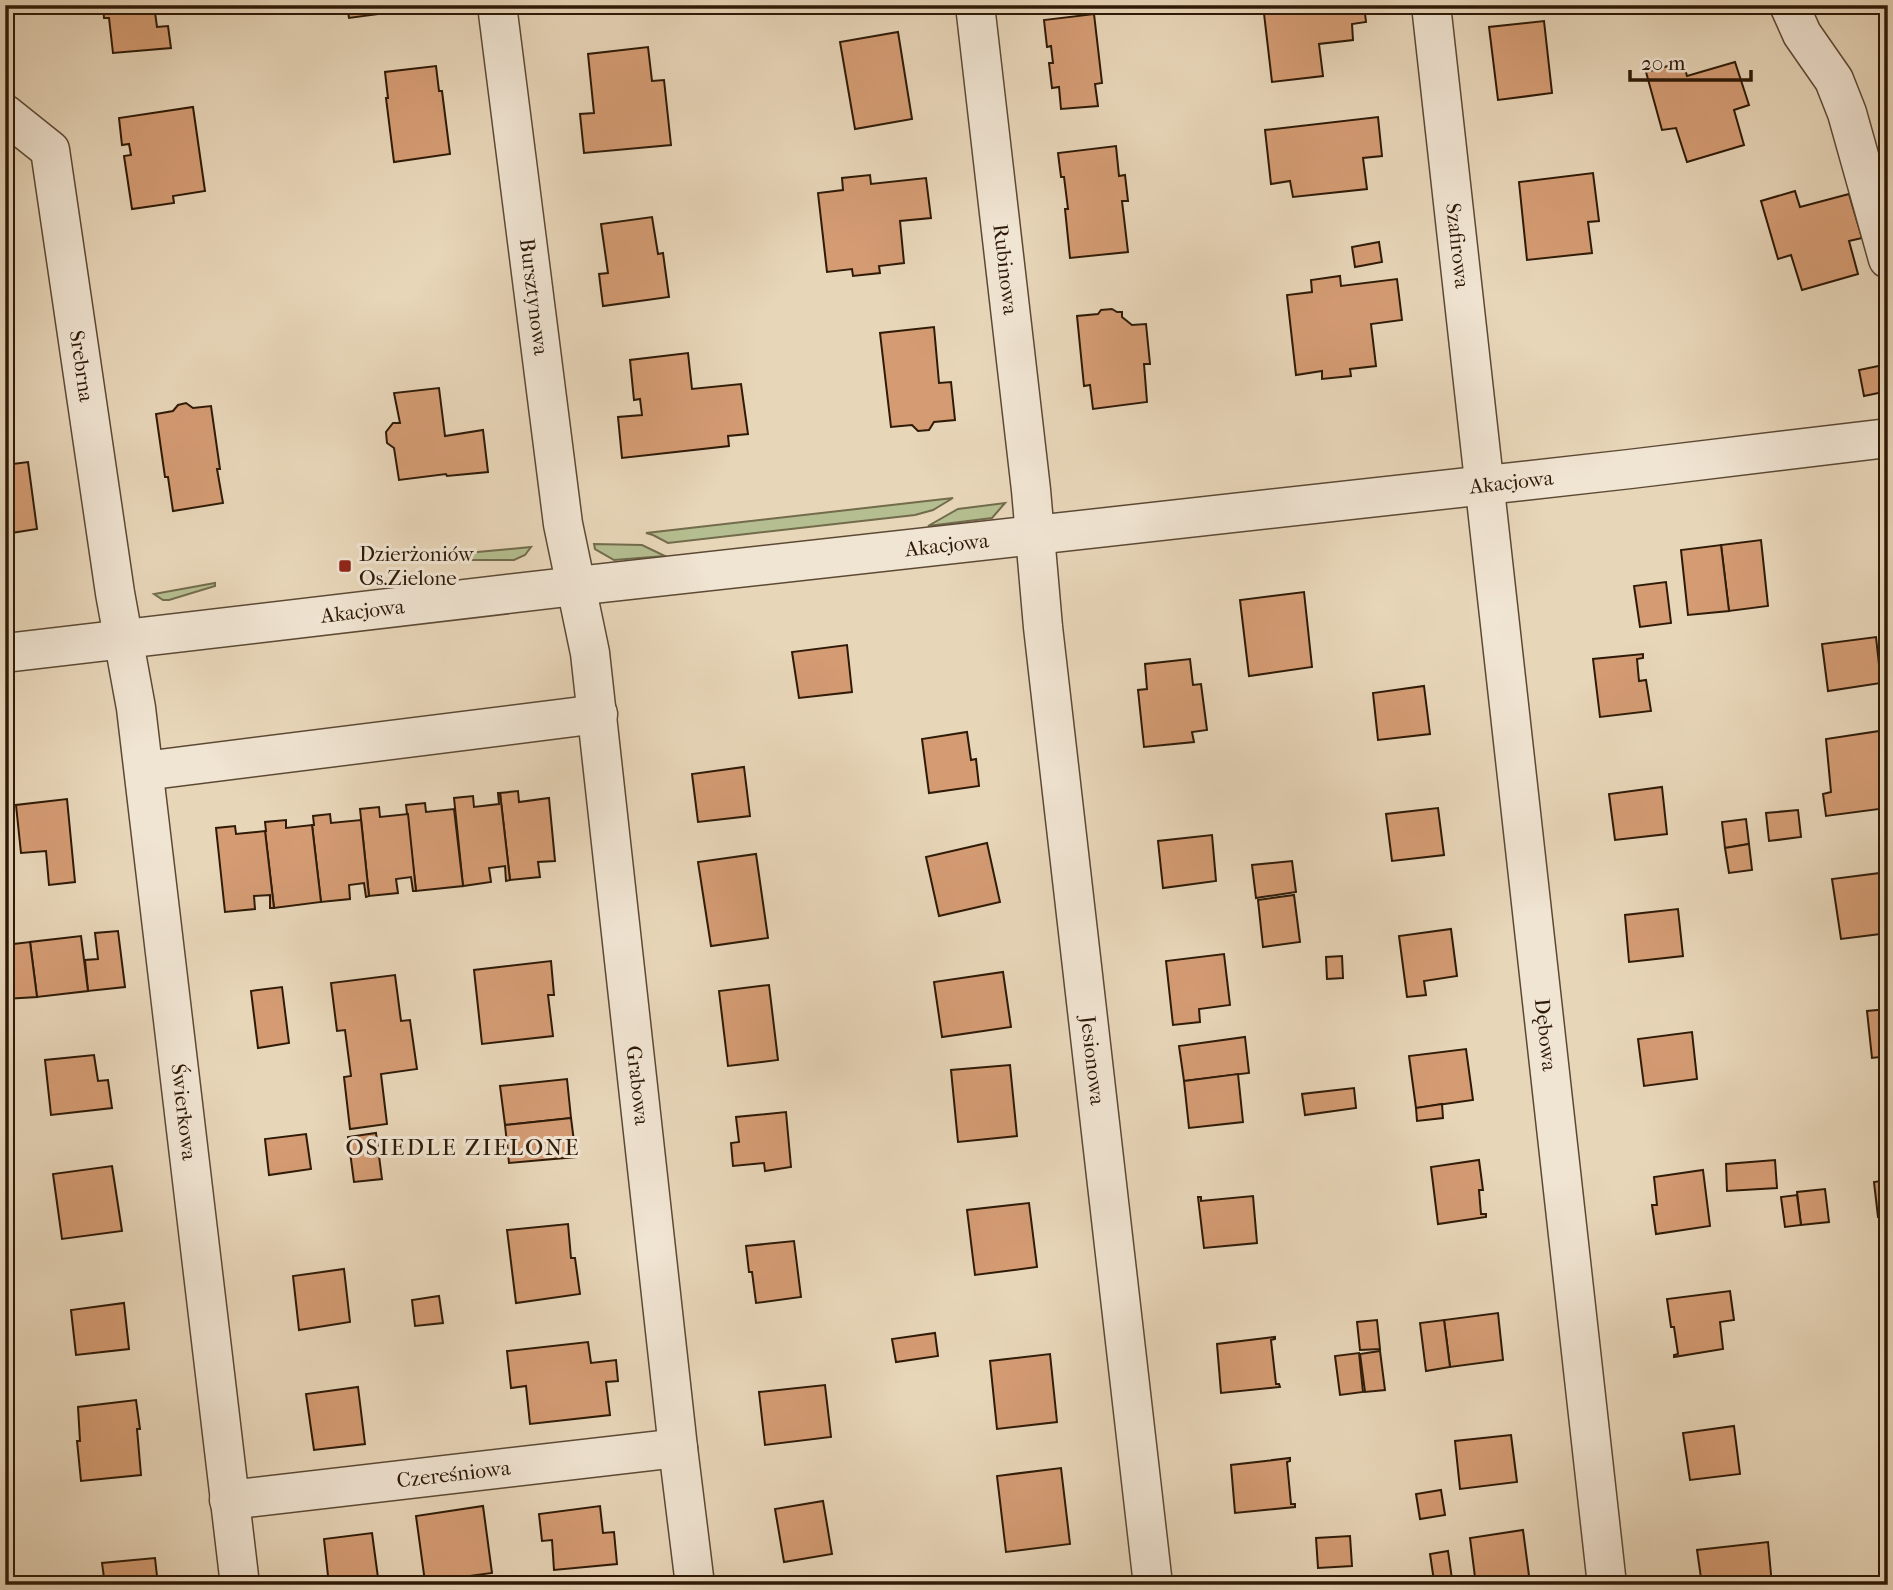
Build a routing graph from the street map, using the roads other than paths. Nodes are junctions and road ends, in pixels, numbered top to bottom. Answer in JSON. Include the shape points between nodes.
{"nodes":[{"id":1,"x":497,"y":5,"type":"edge"},
{"id":2,"x":975,"y":5,"type":"edge"},
{"id":3,"x":1431,"y":5,"type":"edge"},
{"id":4,"x":1789,"y":5,"type":"edge"},
{"id":5,"x":5,"y":114,"type":"edge"},
{"id":6,"x":1888,"y":259,"type":"edge"},
{"id":7,"x":1888,"y":438,"type":"edge"},
{"id":8,"x":1485,"y":484,"type":"junction"},
{"id":9,"x":1035,"y":535,"type":"junction"},
{"id":10,"x":576,"y":586,"type":"junction"},
{"id":11,"x":124,"y":639,"type":"junction"},
{"id":12,"x":5,"y":653,"type":"edge"},
{"id":13,"x":598,"y":714,"type":"junction"},
{"id":14,"x":144,"y":771,"type":"junction"},
{"id":15,"x":678,"y":1448,"type":"junction"},
{"id":16,"x":229,"y":1500,"type":"junction"},
{"id":17,"x":240,"y":1585,"type":"edge"},
{"id":18,"x":695,"y":1585,"type":"edge"},
{"id":19,"x":1153,"y":1585,"type":"edge"},
{"id":20,"x":1607,"y":1585,"type":"edge"}],
"edges":[{"from":1,"to":10,"type":"street","name":"Bursztynowa","via":[[563,524]]},
{"from":2,"to":9,"type":"street","name":"Rubinowa"},
{"from":3,"to":8,"type":"street","name":"Szafirowa"},
{"from":4,"to":6,"type":"street","via":[[1802,34],[1834,80],[1847,113]]},
{"from":5,"to":11,"type":"street","name":"Srebrna","via":[[50,150]]},
{"from":7,"to":8,"type":"street","name":"Akacjowa"},
{"from":8,"to":9,"type":"street","name":"Akacjowa"},
{"from":8,"to":20,"type":"street","name":"Dębowa"},
{"from":9,"to":10,"type":"street","name":"Akacjowa"},
{"from":9,"to":19,"type":"street","name":"Jesionowa"},
{"from":10,"to":11,"type":"street","name":"Akacjowa"},
{"from":10,"to":13,"type":"street","name":"Grabowa"},
{"from":11,"to":12,"type":"street","name":"Akacjowa"},
{"from":11,"to":14,"type":"street","name":"Świerkowa"},
{"from":13,"to":14,"type":"street"},
{"from":13,"to":15,"type":"street","name":"Grabowa"},
{"from":14,"to":16,"type":"street","name":"Świerkowa"},
{"from":15,"to":16,"type":"street","name":"Czereśniowa"},
{"from":15,"to":18,"type":"street","name":"Grabowa"},
{"from":16,"to":17,"type":"street","name":"Świerkowa"}]}
